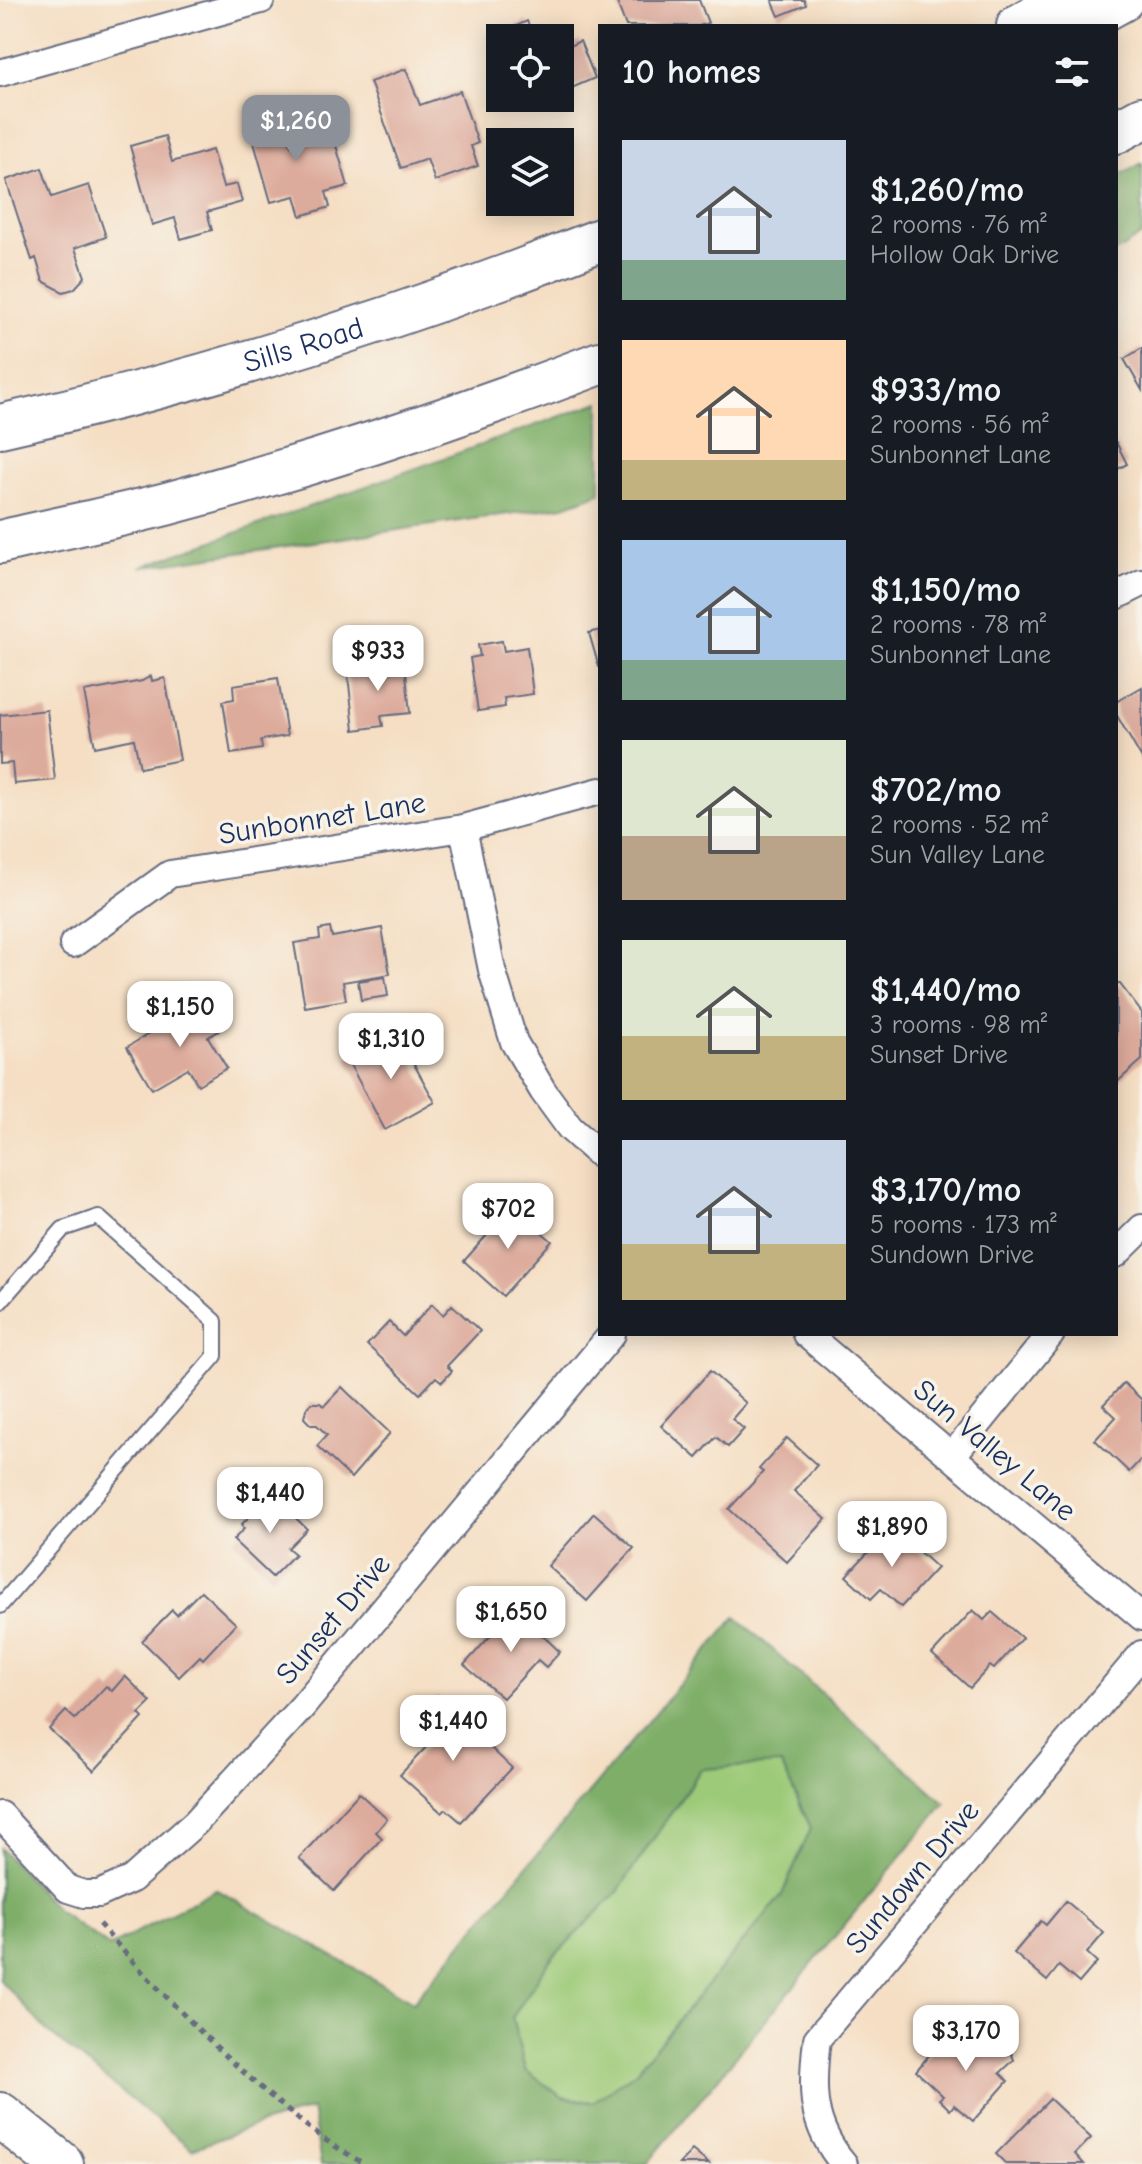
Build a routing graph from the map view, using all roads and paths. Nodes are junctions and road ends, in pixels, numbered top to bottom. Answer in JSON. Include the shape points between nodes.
{"nodes":[{"id":1,"x":261,"y":0,"type":"edge"},
{"id":2,"x":1066,"y":0,"type":"edge"},
{"id":3,"x":1122,"y":0,"type":"edge"},
{"id":4,"x":1022,"y":24,"type":"edge"},
{"id":5,"x":1079,"y":24,"type":"edge"},
{"id":6,"x":0,"y":73,"type":"edge"},
{"id":7,"x":1142,"y":118,"type":"edge"},
{"id":8,"x":1118,"y":131,"type":"edge"},
{"id":9,"x":1142,"y":145,"type":"edge"},
{"id":10,"x":1118,"y":151,"type":"edge"},
{"id":11,"x":598,"y":241,"type":"edge"},
{"id":12,"x":598,"y":364,"type":"edge"},
{"id":13,"x":0,"y":426,"type":"edge"},
{"id":14,"x":0,"y":542,"type":"edge"},
{"id":15,"x":1142,"y":583,"type":"edge"},
{"id":16,"x":1118,"y":595,"type":"edge"},
{"id":17,"x":598,"y":792,"type":"edge"},
{"id":18,"x":463,"y":828,"type":"junction"},
{"id":19,"x":73,"y":944,"type":"dead end"},
{"id":20,"x":598,"y":1153,"type":"edge"},
{"id":21,"x":1142,"y":1228,"type":"edge"},
{"id":22,"x":1118,"y":1252,"type":"edge"},
{"id":23,"x":0,"y":1302,"type":"edge"},
{"id":24,"x":610,"y":1336,"type":"edge"},
{"id":25,"x":808,"y":1336,"type":"edge"},
{"id":26,"x":1049,"y":1336,"type":"edge"},
{"id":27,"x":953,"y":1455,"type":"junction"},
{"id":28,"x":0,"y":1606,"type":"edge"},
{"id":29,"x":1142,"y":1617,"type":"edge"},
{"id":30,"x":1142,"y":1654,"type":"edge"},
{"id":31,"x":0,"y":1815,"type":"edge"},
{"id":32,"x":68,"y":1889,"type":"junction"},
{"id":33,"x":0,"y":2115,"type":"edge"},
{"id":34,"x":61,"y":2164,"type":"edge"},
{"id":35,"x":364,"y":2164,"type":"edge"},
{"id":36,"x":844,"y":2164,"type":"edge"}],
"edges":[{"from":1,"to":6,"type":"street"},
{"from":2,"to":4,"type":"main road"},
{"from":3,"to":5,"type":"main road"},
{"from":7,"to":8,"type":"main road"},
{"from":9,"to":10,"type":"main road"},
{"from":11,"to":13,"type":"main road","name":"Sills Road","via":[[370,323],[192,377]]},
{"from":12,"to":14,"type":"main road","via":[[343,453],[165,504]]},
{"from":15,"to":16,"type":"street"},
{"from":17,"to":18,"type":"street","name":"Sunbonnet Lane"},
{"from":18,"to":19,"type":"street","name":"Sunbonnet Lane","via":[[170,874]]},
{"from":18,"to":20,"type":"street","via":[[492,970],[514,1042],[570,1128]]},
{"from":21,"to":22,"type":"street"},
{"from":23,"to":28,"type":"lane","via":[[63,1229],[98,1217],[215,1321],[215,1356]]},
{"from":24,"to":32,"type":"street","name":"Sunset Drive","via":[[302,1707],[195,1823],[132,1879],[99,1894]]},
{"from":25,"to":27,"type":"street","name":"Sun Valley Lane"},
{"from":26,"to":27,"type":"street"},
{"from":27,"to":29,"type":"street","name":"Sun Valley Lane"},
{"from":30,"to":36,"type":"street","name":"Sundown Drive","via":[[817,2039],[814,2093],[820,2130]]},
{"from":31,"to":32,"type":"street"},
{"from":32,"to":35,"type":"path","via":[[146,1978],[215,2045],[313,2131]]},
{"from":33,"to":34,"type":"highway"}]}
